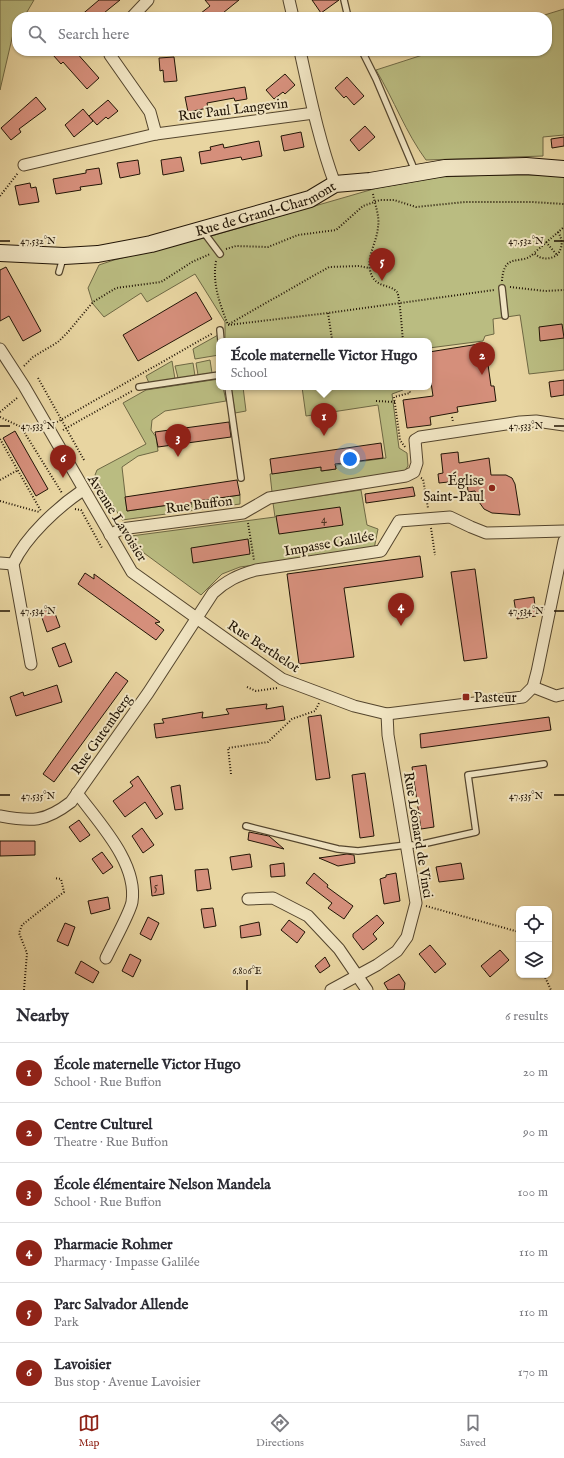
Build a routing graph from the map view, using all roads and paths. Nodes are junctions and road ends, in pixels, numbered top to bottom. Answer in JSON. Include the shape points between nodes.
{"nodes":[{"id":1,"x":148,"y":0,"type":"edge"},
{"id":2,"x":289,"y":0,"type":"edge"},
{"id":3,"x":344,"y":0,"type":"edge"},
{"id":4,"x":137,"y":12,"type":"edge"},
{"id":5,"x":292,"y":12,"type":"edge"},
{"id":6,"x":347,"y":12,"type":"edge"},
{"id":7,"x":111,"y":56,"type":"edge"},
{"id":8,"x":301,"y":56,"type":"edge"},
{"id":9,"x":364,"y":56,"type":"edge"},
{"id":10,"x":314,"y":114,"type":"junction"},
{"id":11,"x":156,"y":134,"type":"junction"},
{"id":12,"x":24,"y":165,"type":"joint"},
{"id":13,"x":564,"y":168,"type":"edge"},
{"id":14,"x":416,"y":173,"type":"junction"},
{"id":15,"x":370,"y":182,"type":"junction"},
{"id":16,"x":335,"y":184,"type":"junction"},
{"id":17,"x":0,"y":196,"type":"edge"},
{"id":18,"x":374,"y":201,"type":"junction"},
{"id":19,"x":564,"y":204,"type":"edge"},
{"id":20,"x":564,"y":227,"type":"edge"},
{"id":21,"x":201,"y":230,"type":"junction"},
{"id":22,"x":558,"y":232,"type":"junction"},
{"id":23,"x":546,"y":242,"type":"junction"},
{"id":24,"x":0,"y":244,"type":"edge"},
{"id":25,"x":218,"y":252,"type":"junction"},
{"id":26,"x":0,"y":253,"type":"edge"},
{"id":27,"x":534,"y":253,"type":"junction"},
{"id":28,"x":557,"y":255,"type":"junction"},
{"id":29,"x":64,"y":256,"type":"junction"},
{"id":30,"x":369,"y":268,"type":"junction"},
{"id":31,"x":59,"y":272,"type":"dead end"},
{"id":32,"x":502,"y":288,"type":"junction"},
{"id":33,"x":564,"y":290,"type":"edge"},
{"id":34,"x":399,"y":304,"type":"junction"},
{"id":35,"x":328,"y":313,"type":"junction"},
{"id":36,"x":505,"y":316,"type":"dead end"},
{"id":37,"x":228,"y":325,"type":"junction"},
{"id":38,"x":220,"y":330,"type":"junction"},
{"id":39,"x":221,"y":338,"type":"edge"},
{"id":40,"x":332,"y":338,"type":"edge"},
{"id":41,"x":403,"y":338,"type":"edge"},
{"id":42,"x":1,"y":351,"type":"edge"},
{"id":43,"x":22,"y":367,"type":"dead end"},
{"id":44,"x":216,"y":375,"type":"edge"},
{"id":45,"x":38,"y":378,"type":"dead end"},
{"id":46,"x":134,"y":378,"type":"junction"},
{"id":47,"x":138,"y":387,"type":"junction"},
{"id":48,"x":228,"y":390,"type":"edge"},
{"id":49,"x":410,"y":390,"type":"edge"},
{"id":50,"x":17,"y":398,"type":"dead end"},
{"id":51,"x":376,"y":401,"type":"dead end"},
{"id":52,"x":395,"y":402,"type":"junction"},
{"id":53,"x":0,"y":412,"type":"edge"},
{"id":54,"x":0,"y":417,"type":"edge"},
{"id":55,"x":61,"y":420,"type":"junction"},
{"id":56,"x":564,"y":424,"type":"edge"},
{"id":57,"x":53,"y":425,"type":"dead end"},
{"id":58,"x":66,"y":428,"type":"junction"},
{"id":59,"x":57,"y":433,"type":"dead end"},
{"id":60,"x":0,"y":439,"type":"edge"},
{"id":61,"x":415,"y":446,"type":"junction"},
{"id":62,"x":84,"y":460,"type":"dead end"},
{"id":63,"x":18,"y":470,"type":"junction"},
{"id":64,"x":241,"y":478,"type":"dead end"},
{"id":65,"x":0,"y":480,"type":"edge"},
{"id":66,"x":83,"y":490,"type":"junction"},
{"id":67,"x":0,"y":501,"type":"edge"},
{"id":68,"x":67,"y":501,"type":"junction"},
{"id":69,"x":243,"y":513,"type":"junction"},
{"id":70,"x":564,"y":531,"type":"edge"},
{"id":71,"x":110,"y":535,"type":"junction"},
{"id":72,"x":564,"y":540,"type":"edge"},
{"id":73,"x":102,"y":548,"type":"dead end"},
{"id":74,"x":0,"y":563,"type":"edge"},
{"id":75,"x":13,"y":564,"type":"junction"},
{"id":76,"x":256,"y":570,"type":"junction"},
{"id":77,"x":197,"y":619,"type":"junction"},
{"id":78,"x":31,"y":664,"type":"dead end"},
{"id":79,"x":282,"y":679,"type":"junction"},
{"id":80,"x":532,"y":687,"type":"junction"},
{"id":81,"x":247,"y":688,"type":"dead end"},
{"id":82,"x":564,"y":694,"type":"edge"},
{"id":83,"x":323,"y":695,"type":"junction"},
{"id":84,"x":387,"y":714,"type":"junction"},
{"id":85,"x":544,"y":764,"type":"dead end"},
{"id":86,"x":231,"y":774,"type":"dead end"},
{"id":87,"x":78,"y":793,"type":"junction"},
{"id":88,"x":0,"y":816,"type":"edge"},
{"id":89,"x":246,"y":826,"type":"dead end"},
{"id":90,"x":406,"y":845,"type":"junction"},
{"id":91,"x":54,"y":878,"type":"dead end"},
{"id":92,"x":248,"y":899,"type":"dead end"},
{"id":93,"x":416,"y":903,"type":"junction"},
{"id":94,"x":516,"y":931,"type":"edge"},
{"id":95,"x":106,"y":958,"type":"dead end"},
{"id":96,"x":357,"y":976,"type":"junction"},
{"id":97,"x":545,"y":978,"type":"edge"},
{"id":98,"x":24,"y":990,"type":"edge"},
{"id":99,"x":331,"y":990,"type":"edge"},
{"id":100,"x":367,"y":990,"type":"edge"},
{"id":101,"x":551,"y":990,"type":"edge"}],
"edges":[{"from":1,"to":4,"type":"street"},
{"from":2,"to":5,"type":"street"},
{"from":3,"to":6,"type":"lane"},
{"from":7,"to":11,"type":"street","via":[[150,112]]},
{"from":8,"to":10,"type":"street"},
{"from":9,"to":14,"type":"lane"},
{"from":10,"to":11,"type":"street","name":"Rue Paul Langevin"},
{"from":10,"to":16,"type":"street"},
{"from":11,"to":12,"type":"street","name":"Rue Paul Langevin"},
{"from":12,"to":17,"type":"path"},
{"from":13,"to":14,"type":"street","name":"Rue de Grand-Charmont","via":[[453,168]]},
{"from":14,"to":15,"type":"street","name":"Rue de Grand-Charmont"},
{"from":15,"to":16,"type":"street","name":"Rue de Grand-Charmont"},
{"from":15,"to":18,"type":"path"},
{"from":16,"to":21,"type":"street","name":"Rue de Grand-Charmont","via":[[310,199]]},
{"from":18,"to":19,"type":"path","via":[[394,200],[416,207],[465,202]]},
{"from":18,"to":25,"type":"path","via":[[363,206],[336,230],[298,235],[268,247],[236,246]]},
{"from":18,"to":30,"type":"path","via":[[379,226],[370,255]]},
{"from":20,"to":22,"type":"path"},
{"from":21,"to":25,"type":"lane"},
{"from":21,"to":29,"type":"street","name":"Rue de Grand-Charmont","via":[[151,244],[98,254]]},
{"from":22,"to":23,"type":"path"},
{"from":22,"to":28,"type":"path","via":[[562,245]]},
{"from":23,"to":27,"type":"path"},
{"from":23,"to":28,"type":"path"},
{"from":24,"to":29,"type":"street","name":"Rue de Grand-Charmont"},
{"from":25,"to":37,"type":"path","via":[[214,279]]},
{"from":25,"to":43,"type":"path","via":[[161,282],[116,288],[93,302],[58,342],[32,357]]},
{"from":26,"to":29,"type":"street","name":"Rue de Grand-Charmont"},
{"from":27,"to":28,"type":"path","via":[[546,259]]},
{"from":27,"to":32,"type":"path","via":[[527,258],[510,261],[503,273]]},
{"from":29,"to":31,"type":"lane"},
{"from":30,"to":34,"type":"path","via":[[376,282],[396,291],[399,295]]},
{"from":30,"to":37,"type":"path","via":[[329,267]]},
{"from":32,"to":33,"type":"path","via":[[513,286],[545,291]]},
{"from":32,"to":34,"type":"path"},
{"from":32,"to":36,"type":"lane"},
{"from":34,"to":35,"type":"path"},
{"from":34,"to":41,"type":"path"},
{"from":35,"to":37,"type":"path"},
{"from":35,"to":40,"type":"path"},
{"from":37,"to":38,"type":"path"},
{"from":38,"to":39,"type":"lane"},
{"from":38,"to":46,"type":"path"},
{"from":42,"to":66,"type":"street","name":"Avenue Lavoisier","via":[[24,386]]},
{"from":44,"to":47,"type":"lane"},
{"from":45,"to":55,"type":"path"},
{"from":46,"to":47,"type":"path"},
{"from":46,"to":55,"type":"path"},
{"from":47,"to":58,"type":"path"},
{"from":48,"to":64,"type":"lane"},
{"from":49,"to":52,"type":"path","via":[[410,393],[394,397]]},
{"from":50,"to":53,"type":"path"},
{"from":51,"to":52,"type":"path"},
{"from":52,"to":61,"type":"path","via":[[400,440],[405,448]]},
{"from":54,"to":68,"type":"path","via":[[21,427]]},
{"from":55,"to":57,"type":"path"},
{"from":55,"to":58,"type":"path"},
{"from":56,"to":61,"type":"street","via":[[520,422],[420,437],[415,440]]},
{"from":58,"to":59,"type":"path"},
{"from":58,"to":62,"type":"path"},
{"from":60,"to":63,"type":"path"},
{"from":61,"to":69,"type":"street","name":"Rue Buffon","via":[[417,463],[414,472],[406,476],[269,498]]},
{"from":63,"to":65,"type":"path"},
{"from":63,"to":67,"type":"path","via":[[42,512]]},
{"from":66,"to":68,"type":"street"},
{"from":66,"to":71,"type":"street","name":"Avenue Lavoisier"},
{"from":68,"to":73,"type":"path","via":[[71,509],[81,510]]},
{"from":68,"to":75,"type":"street","via":[[32,536]]},
{"from":69,"to":71,"type":"street","name":"Rue Buffon","via":[[121,529]]},
{"from":69,"to":76,"type":"path","via":[[247,518]]},
{"from":70,"to":76,"type":"street","name":"Impasse Galilée","via":[[486,533],[450,516],[404,520],[396,524],[381,551]]},
{"from":71,"to":77,"type":"street","name":"Avenue Lavoisier","via":[[132,572]]},
{"from":72,"to":80,"type":"street"},
{"from":74,"to":75,"type":"street"},
{"from":75,"to":78,"type":"street"},
{"from":76,"to":77,"type":"street","name":"Impasse Galilée","via":[[225,581],[213,593]]},
{"from":77,"to":79,"type":"street","name":"Rue Berthelot"},
{"from":77,"to":87,"type":"street","name":"Rue Gutemberg"},
{"from":79,"to":81,"type":"path","via":[[276,689],[256,691]]},
{"from":79,"to":83,"type":"street","name":"Rue Berthelot"},
{"from":80,"to":82,"type":"street","via":[[556,696]]},
{"from":80,"to":84,"type":"street","via":[[523,697]]},
{"from":83,"to":84,"type":"street","name":"Rue Berthelot"},
{"from":83,"to":86,"type":"path","via":[[315,711],[292,719],[268,742],[228,748]]},
{"from":84,"to":90,"type":"street","name":"Rue Léonard de Vinci","via":[[388,735]]},
{"from":85,"to":90,"type":"lane","via":[[468,775],[476,832],[418,845]]},
{"from":87,"to":88,"type":"street","name":"Rue Gutemberg","via":[[56,814],[33,820]]},
{"from":87,"to":95,"type":"street","via":[[123,857],[131,880],[132,903]]},
{"from":89,"to":90,"type":"lane","via":[[338,849],[358,851]]},
{"from":90,"to":93,"type":"street","name":"Rue Léonard de Vinci"},
{"from":91,"to":98,"type":"path","via":[[61,879],[64,892],[22,925],[18,933],[26,952]]},
{"from":92,"to":96,"type":"street","via":[[273,898],[308,916],[339,949]]},
{"from":93,"to":94,"type":"path"},
{"from":93,"to":96,"type":"street","name":"Rue Léonard de Vinci","via":[[407,937],[397,951]]},
{"from":96,"to":99,"type":"street","name":"Rue Léonard de Vinci"},
{"from":96,"to":100,"type":"street"},
{"from":97,"to":101,"type":"path"}]}
